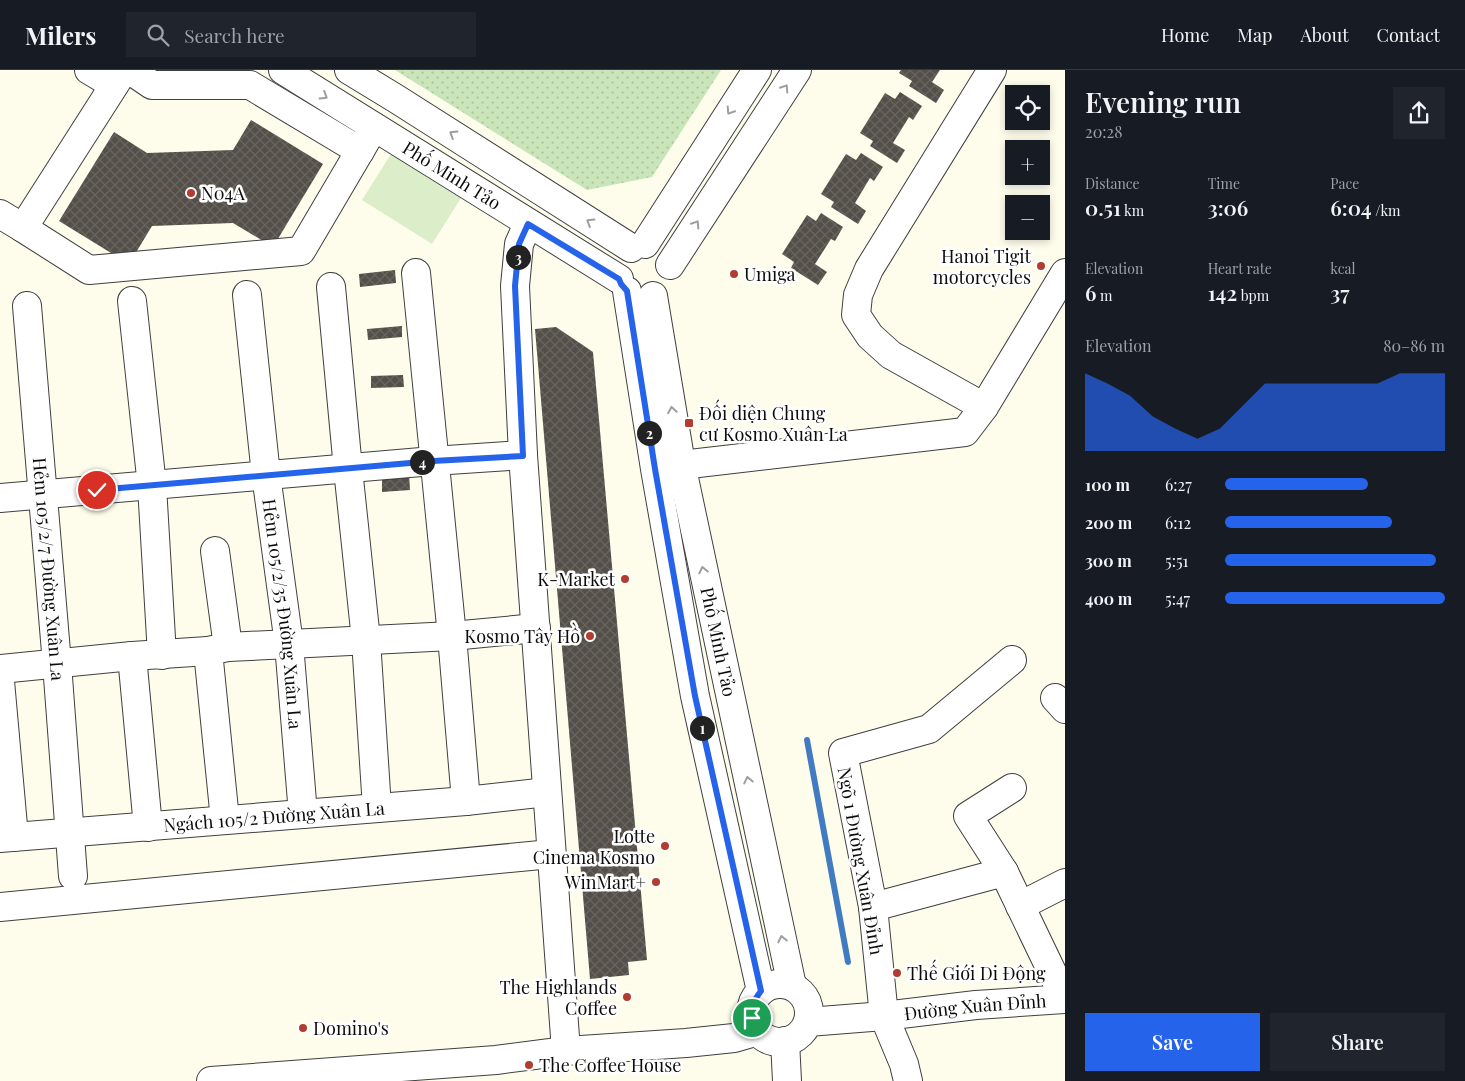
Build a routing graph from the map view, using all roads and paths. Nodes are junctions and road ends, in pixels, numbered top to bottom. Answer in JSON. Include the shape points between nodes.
{"nodes":[{"id":1,"x":89,"y":70,"type":"edge"},
{"id":2,"x":283,"y":70,"type":"edge"},
{"id":3,"x":349,"y":70,"type":"edge"},
{"id":4,"x":757,"y":70,"type":"edge"},
{"id":5,"x":797,"y":70,"type":"edge"},
{"id":6,"x":992,"y":70,"type":"edge"},
{"id":7,"x":123,"y":75,"type":"edge"},
{"id":8,"x":374,"y":127,"type":"junction"},
{"id":9,"x":360,"y":151,"type":"junction"},
{"id":10,"x":0,"y":214,"type":"edge"},
{"id":11,"x":528,"y":224,"type":"junction"},
{"id":12,"x":23,"y":228,"type":"junction"},
{"id":13,"x":638,"y":246,"type":"junction"},
{"id":14,"x":670,"y":265,"type":"junction"},
{"id":15,"x":416,"y":273,"type":"dead end"},
{"id":16,"x":1065,"y":273,"type":"edge"},
{"id":17,"x":332,"y":287,"type":"dead end"},
{"id":18,"x":633,"y":289,"type":"junction"},
{"id":19,"x":247,"y":295,"type":"dead end"},
{"id":20,"x":132,"y":301,"type":"dead end"},
{"id":21,"x":27,"y":306,"type":"dead end"},
{"id":22,"x":984,"y":408,"type":"junction"},
{"id":23,"x":523,"y":456,"type":"junction"},
{"id":24,"x":433,"y":461,"type":"junction"},
{"id":25,"x":668,"y":466,"type":"junction"},
{"id":26,"x":348,"y":470,"type":"junction"},
{"id":27,"x":266,"y":475,"type":"junction"},
{"id":28,"x":152,"y":486,"type":"junction"},
{"id":29,"x":42,"y":495,"type":"junction"},
{"id":30,"x":0,"y":498,"type":"edge"},
{"id":31,"x":215,"y":551,"type":"dead end"},
{"id":32,"x":536,"y":628,"type":"junction"},
{"id":33,"x":452,"y":636,"type":"junction"},
{"id":34,"x":366,"y":640,"type":"junction"},
{"id":35,"x":289,"y":644,"type":"junction"},
{"id":36,"x":218,"y":649,"type":"junction"},
{"id":37,"x":162,"y":655,"type":"junction"},
{"id":38,"x":132,"y":656,"type":"junction"},
{"id":39,"x":1012,"y":660,"type":"dead end"},
{"id":40,"x":57,"y":664,"type":"junction"},
{"id":41,"x":0,"y":669,"type":"edge"},
{"id":42,"x":0,"y":681,"type":"edge"},
{"id":43,"x":1012,"y":788,"type":"dead end"},
{"id":44,"x":547,"y":792,"type":"junction"},
{"id":45,"x":466,"y":801,"type":"junction"},
{"id":46,"x":377,"y":808,"type":"junction"},
{"id":47,"x":303,"y":814,"type":"junction"},
{"id":48,"x":225,"y":820,"type":"junction"},
{"id":49,"x":148,"y":827,"type":"junction"},
{"id":50,"x":69,"y":833,"type":"junction"},
{"id":51,"x":7,"y":838,"type":"edge"},
{"id":52,"x":551,"y":854,"type":"junction"},
{"id":53,"x":1004,"y":872,"type":"junction"},
{"id":54,"x":73,"y":876,"type":"dead end"},
{"id":55,"x":1065,"y":883,"type":"edge"},
{"id":56,"x":1020,"y":906,"type":"junction"},
{"id":57,"x":0,"y":907,"type":"edge"},
{"id":58,"x":873,"y":907,"type":"junction"},
{"id":59,"x":792,"y":986,"type":"junction"},
{"id":60,"x":761,"y":991,"type":"junction"},
{"id":61,"x":1065,"y":999,"type":"edge"},
{"id":62,"x":884,"y":1016,"type":"junction"},
{"id":63,"x":808,"y":1022,"type":"junction"},
{"id":64,"x":758,"y":1031,"type":"junction"},
{"id":65,"x":785,"y":1041,"type":"junction"},
{"id":66,"x":566,"y":1052,"type":"junction"},
{"id":67,"x":497,"y":1070,"type":"edge"},
{"id":68,"x":211,"y":1081,"type":"edge"},
{"id":69,"x":787,"y":1081,"type":"edge"},
{"id":70,"x":908,"y":1081,"type":"edge"}],
"edges":[{"from":1,"to":7,"type":"street"},
{"from":2,"to":8,"type":"street","name":"Phố Minh Tảo","one_way":true},
{"from":13,"to":3,"type":"street","name":"Phố Minh Tảo","one_way":true},
{"from":4,"to":13,"type":"street","one_way":true},
{"from":14,"to":5,"type":"street","one_way":true},
{"from":6,"to":22,"type":"street","via":[[869,269],[858,295],[856,315],[870,336],[891,355]]},
{"from":7,"to":9,"type":"street","via":[[152,85],[250,85]]},
{"from":7,"to":12,"type":"street"},
{"from":8,"to":9,"type":"street"},
{"from":8,"to":11,"type":"street","name":"Phố Minh Tảo"},
{"from":9,"to":12,"type":"street","via":[[301,251],[88,270]]},
{"from":10,"to":12,"type":"street"},
{"from":11,"to":18,"type":"street","name":"Phố Minh Tảo"},
{"from":11,"to":23,"type":"street","via":[[519,244],[515,286]]},
{"from":13,"to":14,"type":"street","via":[[659,248]]},
{"from":13,"to":18,"type":"street","via":[[627,250],[618,266]]},
{"from":14,"to":18,"type":"street","via":[[669,278],[660,291]]},
{"from":15,"to":24,"type":"street"},
{"from":16,"to":22,"type":"street"},
{"from":17,"to":26,"type":"street"},
{"from":18,"to":25,"type":"street","name":"Phố Minh Tảo"},
{"from":19,"to":27,"type":"street","name":"Hẻm 105/2/35 Đường Xuân La"},
{"from":20,"to":28,"type":"street"},
{"from":21,"to":29,"type":"street","name":"Hẻm 105/2/7 Đường Xuân La"},
{"from":22,"to":25,"type":"street","via":[[965,432]]},
{"from":23,"to":24,"type":"street"},
{"from":23,"to":32,"type":"street"},
{"from":24,"to":26,"type":"street"},
{"from":24,"to":33,"type":"street"},
{"from":59,"to":25,"type":"street","name":"Phố Minh Tảo","one_way":true},
{"from":25,"to":60,"type":"street","name":"Phố Minh Tảo","via":[[695,696]]},
{"from":26,"to":27,"type":"street"},
{"from":26,"to":34,"type":"street"},
{"from":27,"to":28,"type":"street"},
{"from":27,"to":35,"type":"street","name":"Hẻm 105/2/35 Đường Xuân La"},
{"from":28,"to":29,"type":"street"},
{"from":28,"to":37,"type":"street"},
{"from":29,"to":30,"type":"street"},
{"from":29,"to":40,"type":"street","name":"Hẻm 105/2/7 Đường Xuân La"},
{"from":31,"to":36,"type":"street"},
{"from":32,"to":33,"type":"street"},
{"from":32,"to":44,"type":"street"},
{"from":33,"to":34,"type":"street"},
{"from":33,"to":45,"type":"street"},
{"from":34,"to":35,"type":"street"},
{"from":34,"to":46,"type":"street"},
{"from":35,"to":36,"type":"street"},
{"from":35,"to":47,"type":"street","name":"Hẻm 105/2/35 Đường Xuân La"},
{"from":36,"to":37,"type":"street"},
{"from":36,"to":48,"type":"street"},
{"from":37,"to":38,"type":"street"},
{"from":38,"to":40,"type":"street"},
{"from":38,"to":49,"type":"street"},
{"from":39,"to":58,"type":"street","name":"Ngõ 1 Đường Xuân Đỉnh","via":[[929,729],[843,753]]},
{"from":40,"to":41,"type":"street"},
{"from":40,"to":50,"type":"street","name":"Hẻm 105/2/7 Đường Xuân La"},
{"from":42,"to":51,"type":"street"},
{"from":43,"to":53,"type":"street","via":[[968,816]]},
{"from":44,"to":45,"type":"street","name":"Ngách 105/2 Đường Xuân La"},
{"from":44,"to":52,"type":"street"},
{"from":45,"to":46,"type":"street","name":"Ngách 105/2 Đường Xuân La"},
{"from":46,"to":47,"type":"street","name":"Ngách 105/2 Đường Xuân La"},
{"from":47,"to":48,"type":"street","name":"Ngách 105/2 Đường Xuân La"},
{"from":48,"to":49,"type":"street","name":"Ngách 105/2 Đường Xuân La"},
{"from":49,"to":50,"type":"street","name":"Ngách 105/2 Đường Xuân La"},
{"from":50,"to":51,"type":"street","name":"Ngách 105/2 Đường Xuân La"},
{"from":50,"to":54,"type":"street","name":"Hẻm 105/2/7 Đường Xuân La"},
{"from":52,"to":57,"type":"street"},
{"from":52,"to":66,"type":"street"},
{"from":53,"to":56,"type":"street"},
{"from":53,"to":58,"type":"street"},
{"from":55,"to":56,"type":"street"},
{"from":56,"to":61,"type":"street"},
{"from":58,"to":62,"type":"street","name":"Ngõ 1 Đường Xuân Đỉnh"},
{"from":59,"to":60,"type":"street","via":[[779,984]]},
{"from":59,"to":63,"type":"street","via":[[808,1004]]},
{"from":60,"to":64,"type":"street","via":[[752,1008],[752,1018]]},
{"from":61,"to":62,"type":"street","name":"Đường Xuân Đỉnh"},
{"from":62,"to":63,"type":"street","name":"Đường Xuân Đỉnh"},
{"from":62,"to":70,"type":"street","name":"Ngõ 1 Đường Xuân Đỉnh"},
{"from":63,"to":65,"type":"street","via":[[797,1036]]},
{"from":64,"to":65,"type":"street","via":[[770,1040]]},
{"from":64,"to":66,"type":"street","via":[[734,1038]]},
{"from":65,"to":69,"type":"street"},
{"from":66,"to":67,"type":"street"},
{"from":67,"to":68,"type":"street"}]}
